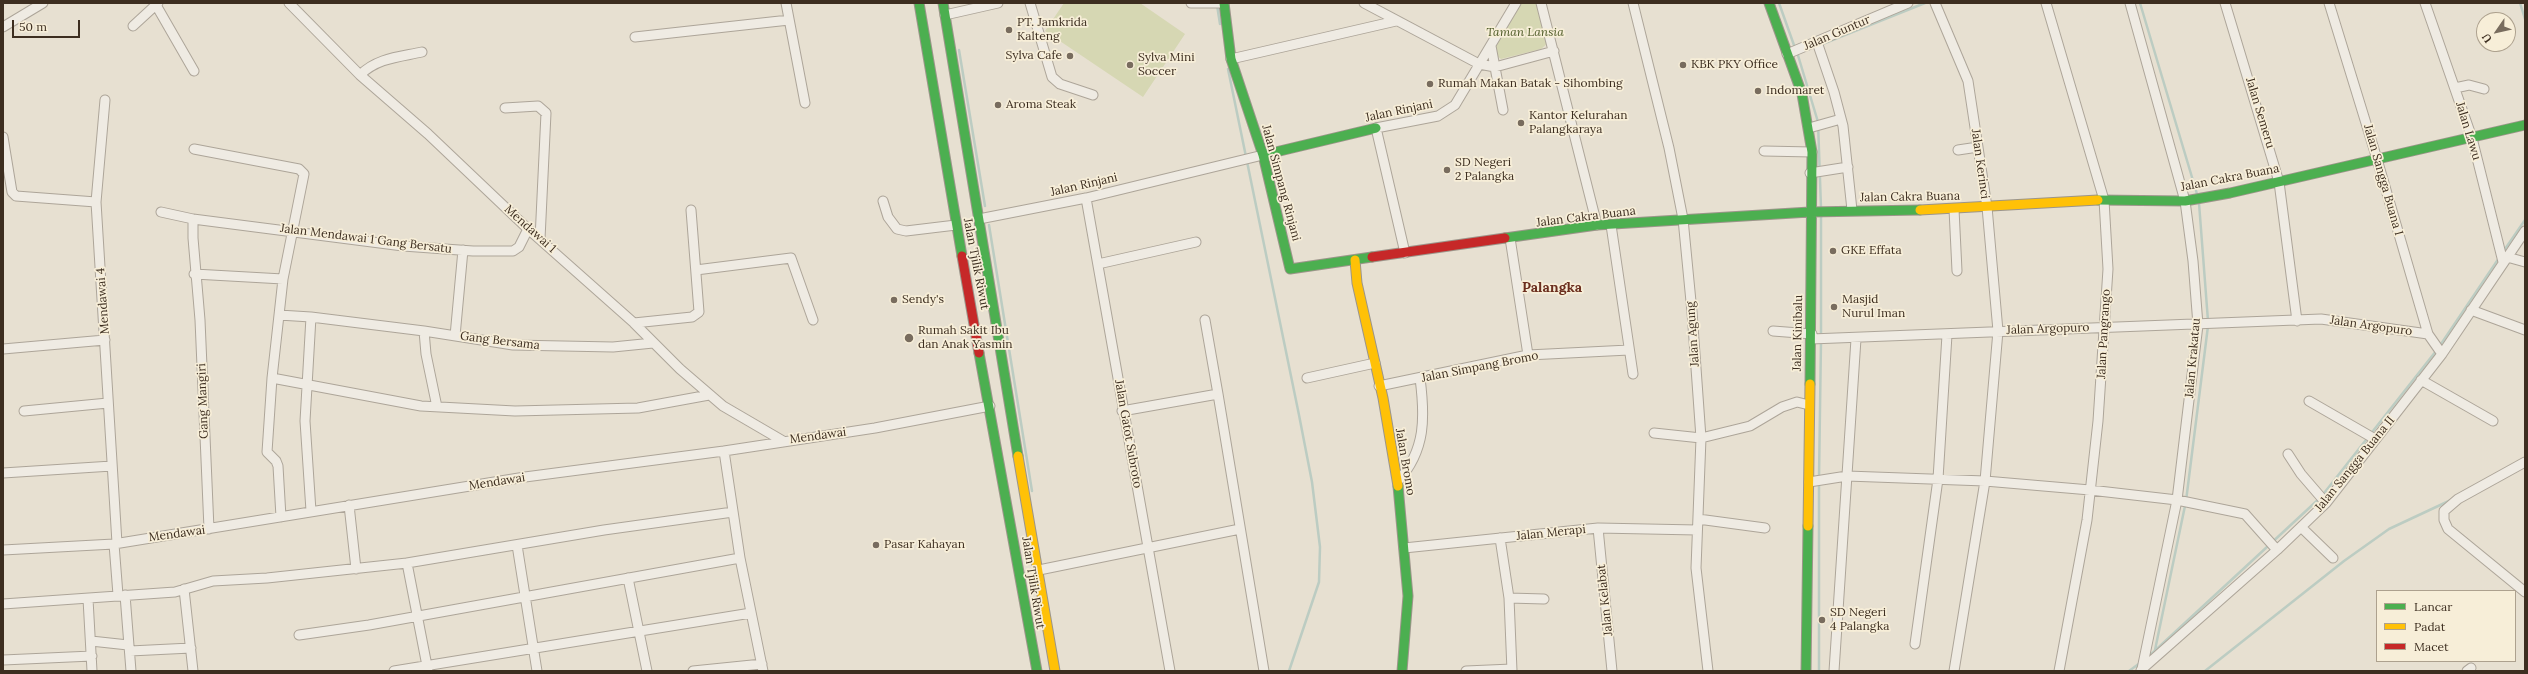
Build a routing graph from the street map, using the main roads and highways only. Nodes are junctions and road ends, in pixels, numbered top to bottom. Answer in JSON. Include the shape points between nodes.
{"nodes":[{"id":1,"x":919,"y":3,"type":"edge"},
{"id":2,"x":943,"y":3,"type":"edge"},
{"id":3,"x":1769,"y":3,"type":"edge"},
{"id":4,"x":1220,"y":4,"type":"edge"},
{"id":5,"x":942,"y":72,"type":"junction"},
{"id":6,"x":2525,"y":125,"type":"edge"},
{"id":7,"x":1376,"y":128,"type":"road end"},
{"id":8,"x":1263,"y":155,"type":"junction"},
{"id":9,"x":1810,"y":212,"type":"junction"},
{"id":10,"x":1355,"y":260,"type":"junction"},
{"id":11,"x":1290,"y":268,"type":"joint"},
{"id":12,"x":1037,"y":671,"type":"edge"},
{"id":13,"x":1055,"y":671,"type":"edge"},
{"id":14,"x":1402,"y":671,"type":"edge"},
{"id":15,"x":1806,"y":671,"type":"edge"}],
"edges":[{"from":1,"to":5,"type":"main road","name":"Jalan Tjilik Riwut"},
{"from":2,"to":5,"type":"main road","name":"Jalan Tjilik Riwut","via":[[945,15]]},
{"from":3,"to":9,"type":"main road","name":"Jalan Kinibalu","via":[[1802,94],[1809,128],[1812,152]]},
{"from":4,"to":8,"type":"main road","name":"Jalan Simpang Rinjani","via":[[1231,59]]},
{"from":5,"to":12,"type":"main road","name":"Jalan Tjilik Riwut","via":[[956,225]]},
{"from":5,"to":13,"type":"main road","name":"Jalan Tjilik Riwut","via":[[979,219]]},
{"from":6,"to":9,"type":"main road","name":"Jalan Cakra Buana","via":[[2185,201],[2104,200],[1954,209]]},
{"from":7,"to":8,"type":"main road","name":"Jalan Rinjani"},
{"from":8,"to":11,"type":"main road","name":"Jalan Simpang Rinjani"},
{"from":9,"to":10,"type":"main road","name":"Jalan Cakra Buana","via":[[1596,225]]},
{"from":9,"to":15,"type":"main road","name":"Jalan Kinibalu","via":[[1812,336],[1808,405]]},
{"from":10,"to":11,"type":"main road","name":"Jalan Cakra Buana"},
{"from":10,"to":14,"type":"main road","name":"Jalan Bromo","via":[[1357,282],[1398,481],[1408,598],[1401,650]]}]}
